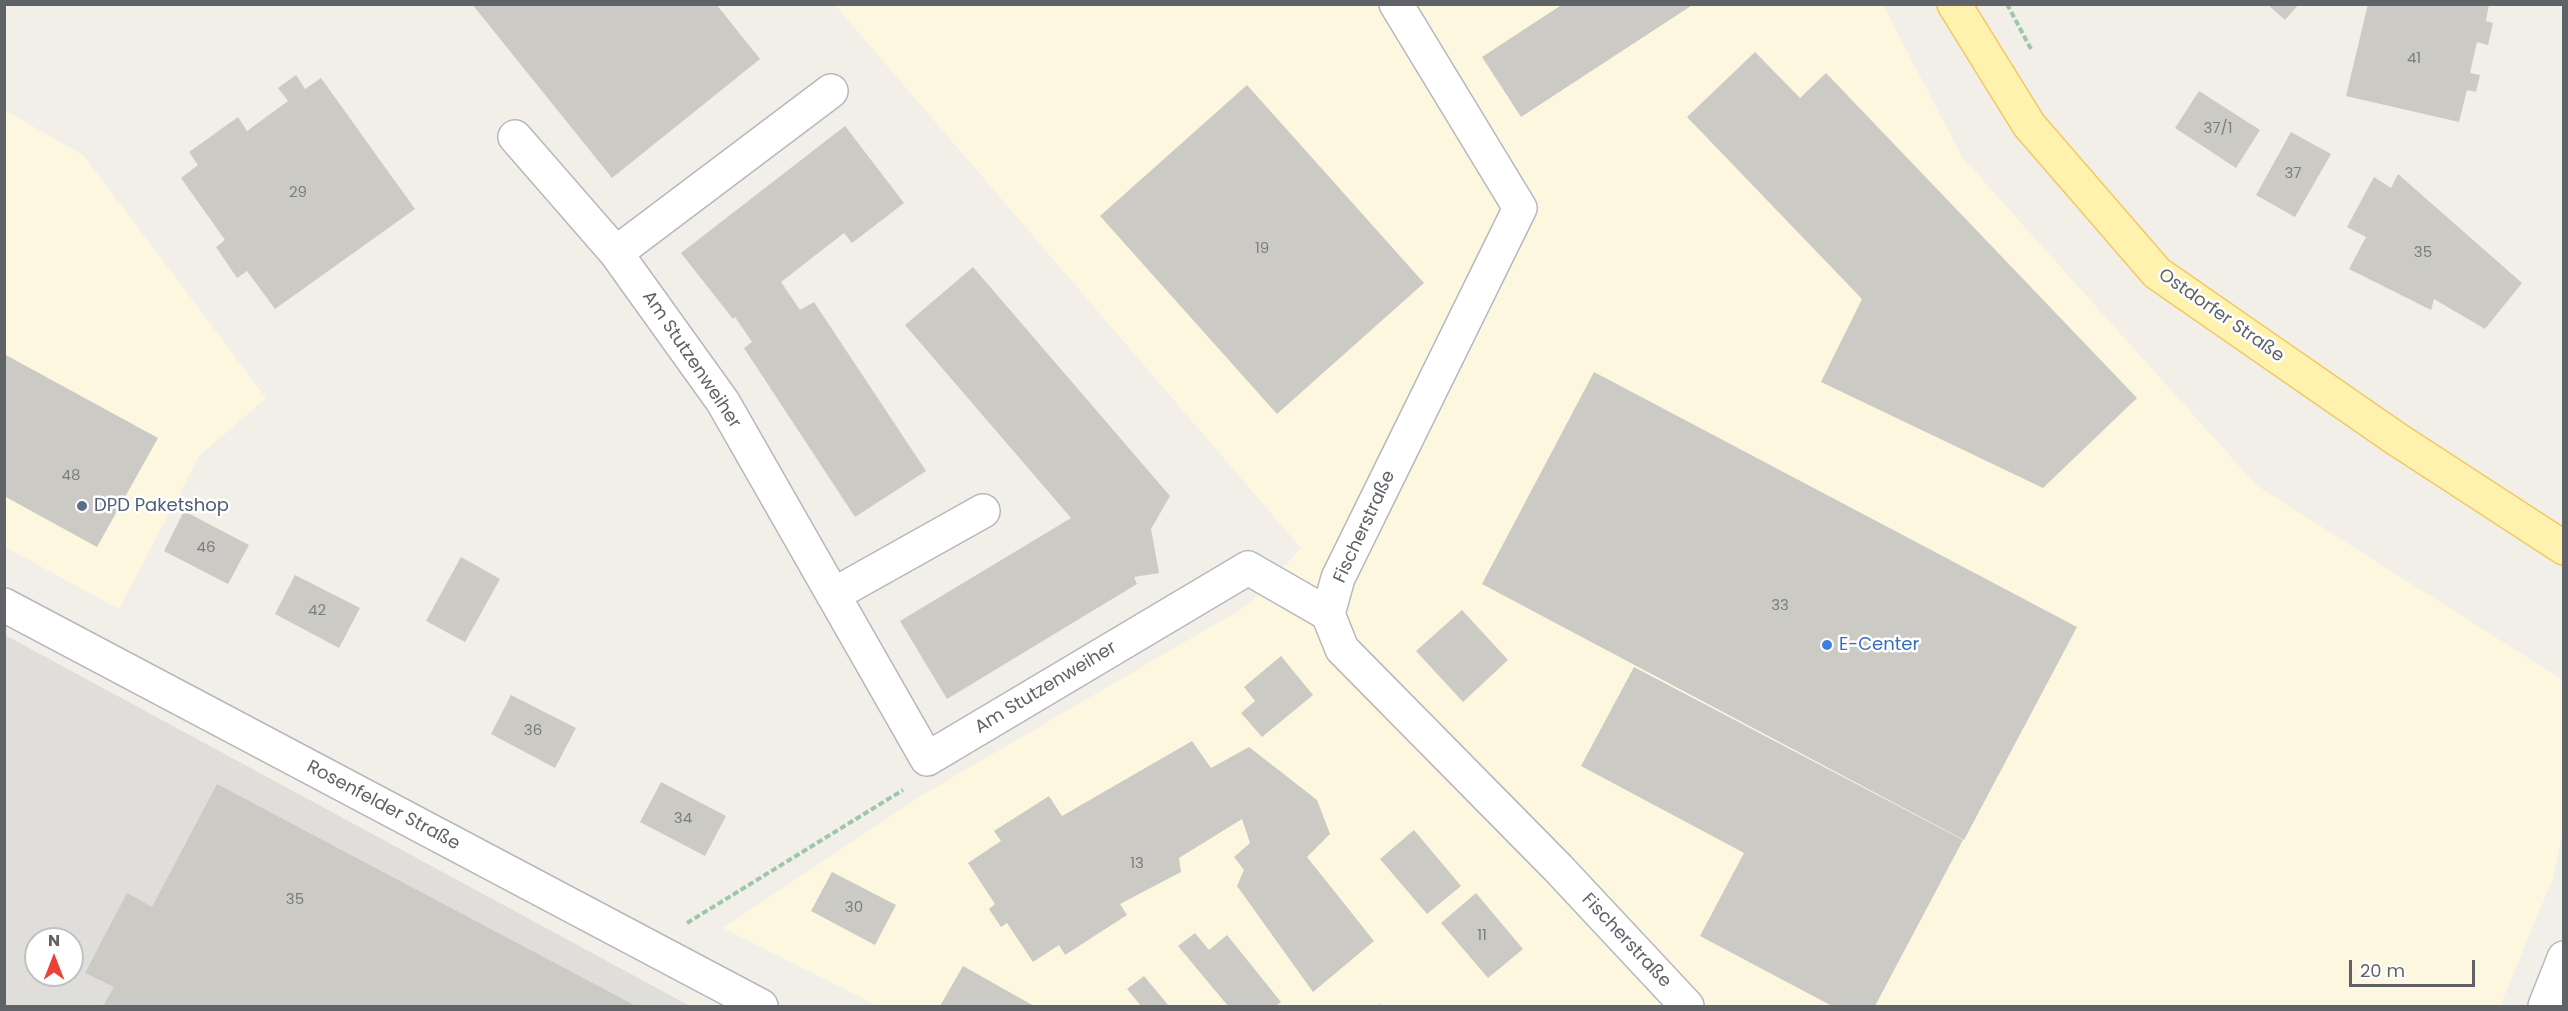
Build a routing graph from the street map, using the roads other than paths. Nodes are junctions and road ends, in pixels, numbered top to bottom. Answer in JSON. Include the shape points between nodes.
{"nodes":[{"id":1,"x":1396,"y":4,"type":"edge"},
{"id":2,"x":1954,"y":4,"type":"edge"},
{"id":3,"x":831,"y":91,"type":"dead end"},
{"id":4,"x":515,"y":137,"type":"dead end"},
{"id":5,"x":616,"y":253,"type":"junction"},
{"id":6,"x":983,"y":511,"type":"dead end"},
{"id":7,"x":2564,"y":548,"type":"edge"},
{"id":8,"x":833,"y":595,"type":"junction"},
{"id":9,"x":4,"y":605,"type":"edge"},
{"id":10,"x":1328,"y":614,"type":"junction"},
{"id":11,"x":2564,"y":958,"type":"edge"},
{"id":12,"x":761,"y":1006,"type":"edge"},
{"id":13,"x":1687,"y":1006,"type":"edge"},
{"id":14,"x":2545,"y":1006,"type":"edge"}],
"edges":[{"from":1,"to":10,"type":"street","name":"Fischerstraße","via":[[1520,208],[1338,578]]},
{"from":2,"to":7,"type":"main road","name":"Ostdorfer Straße","via":[[2029,125],[2157,273],[2395,438]]},
{"from":3,"to":5,"type":"street"},
{"from":4,"to":5,"type":"street","name":"Am Stutzenweiher"},
{"from":5,"to":8,"type":"street","name":"Am Stutzenweiher","via":[[723,402]]},
{"from":6,"to":8,"type":"street"},
{"from":8,"to":10,"type":"street","name":"Am Stutzenweiher","via":[[927,759],[1248,568]]},
{"from":9,"to":12,"type":"street","name":"Rosenfelder Straße"},
{"from":10,"to":13,"type":"street","name":"Fischerstraße","via":[[1342,649],[1558,868]]},
{"from":11,"to":14,"type":"street"}]}
